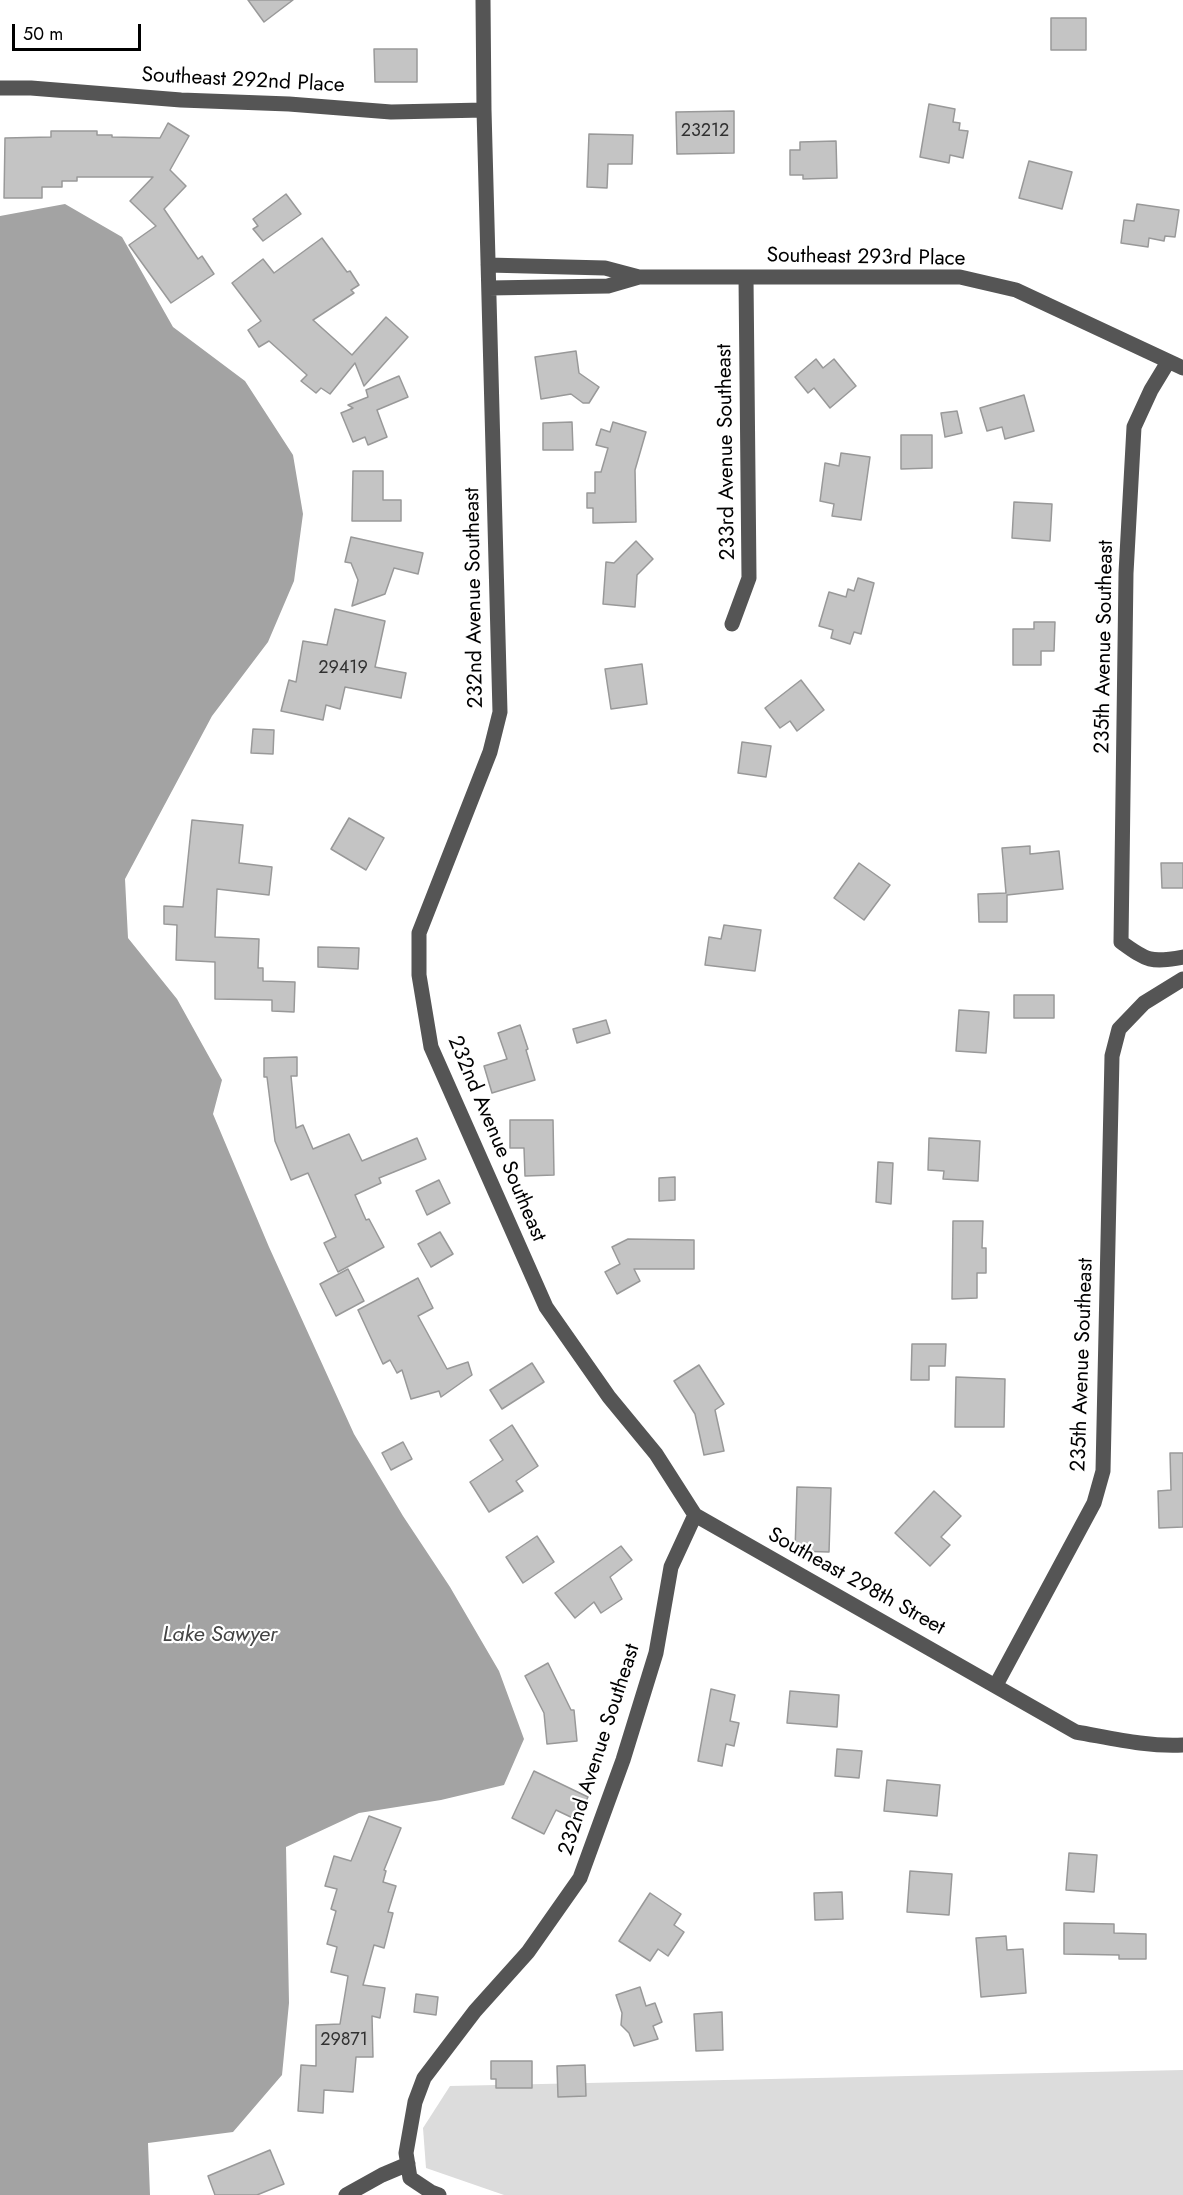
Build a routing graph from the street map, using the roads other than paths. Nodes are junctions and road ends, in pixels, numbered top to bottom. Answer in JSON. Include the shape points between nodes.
{"nodes":[{"id":1,"x":483,"y":0,"type":"edge"},
{"id":2,"x":0,"y":88,"type":"edge"},
{"id":3,"x":484,"y":110,"type":"junction"},
{"id":4,"x":488,"y":265,"type":"junction"},
{"id":5,"x":746,"y":277,"type":"junction"},
{"id":6,"x":639,"y":278,"type":"junction"},
{"id":7,"x":489,"y":288,"type":"junction"},
{"id":8,"x":1168,"y":362,"type":"junction"},
{"id":9,"x":1183,"y":368,"type":"edge"},
{"id":10,"x":732,"y":624,"type":"dead end"},
{"id":11,"x":1183,"y":957,"type":"edge"},
{"id":12,"x":1183,"y":979,"type":"edge"},
{"id":13,"x":695,"y":1515,"type":"junction"},
{"id":14,"x":996,"y":1685,"type":"junction"},
{"id":15,"x":1183,"y":1745,"type":"edge"},
{"id":16,"x":408,"y":2164,"type":"junction"},
{"id":17,"x":346,"y":2195,"type":"edge"},
{"id":18,"x":439,"y":2195,"type":"edge"}],
"edges":[{"from":1,"to":3,"type":"street","name":"232nd Avenue Southeast"},
{"from":2,"to":3,"type":"street","name":"Southeast 292nd Place","via":[[391,112]]},
{"from":3,"to":4,"type":"street","name":"232nd Avenue Southeast"},
{"from":4,"to":6,"type":"street","name":"Southeast 293rd Place","via":[[605,268]]},
{"from":4,"to":7,"type":"street","name":"232nd Avenue Southeast"},
{"from":5,"to":6,"type":"street","name":"Southeast 293rd Place"},
{"from":5,"to":8,"type":"street","name":"Southeast 293rd Place","via":[[960,277],[1016,290]]},
{"from":5,"to":10,"type":"street","name":"233rd Avenue Southeast","via":[[749,578]]},
{"from":6,"to":7,"type":"street","name":"Southeast 293rd Place","via":[[608,286]]},
{"from":7,"to":13,"type":"street","name":"232nd Avenue Southeast","via":[[500,712],[490,752],[419,933],[425,1017],[435,1056],[546,1307],[609,1397],[656,1454]]},
{"from":8,"to":9,"type":"street","name":"Southeast 293rd Place"},
{"from":8,"to":11,"type":"street","name":"235th Avenue Southeast","via":[[1134,428],[1126,573],[1121,942],[1142,958],[1160,961]]},
{"from":12,"to":14,"type":"street","name":"235th Avenue Southeast","via":[[1144,1003],[1119,1029],[1112,1056],[1103,1471],[1094,1503]]},
{"from":13,"to":14,"type":"street","name":"Southeast 298th Street"},
{"from":13,"to":16,"type":"street","name":"232nd Avenue Southeast","via":[[671,1567],[656,1653],[580,1878],[528,1952],[475,2011],[424,2078],[415,2102],[406,2153]]},
{"from":14,"to":15,"type":"street","name":"Southeast 298th Street","via":[[1076,1732]]},
{"from":16,"to":17,"type":"street"},
{"from":16,"to":18,"type":"street","via":[[410,2178]]}]}
